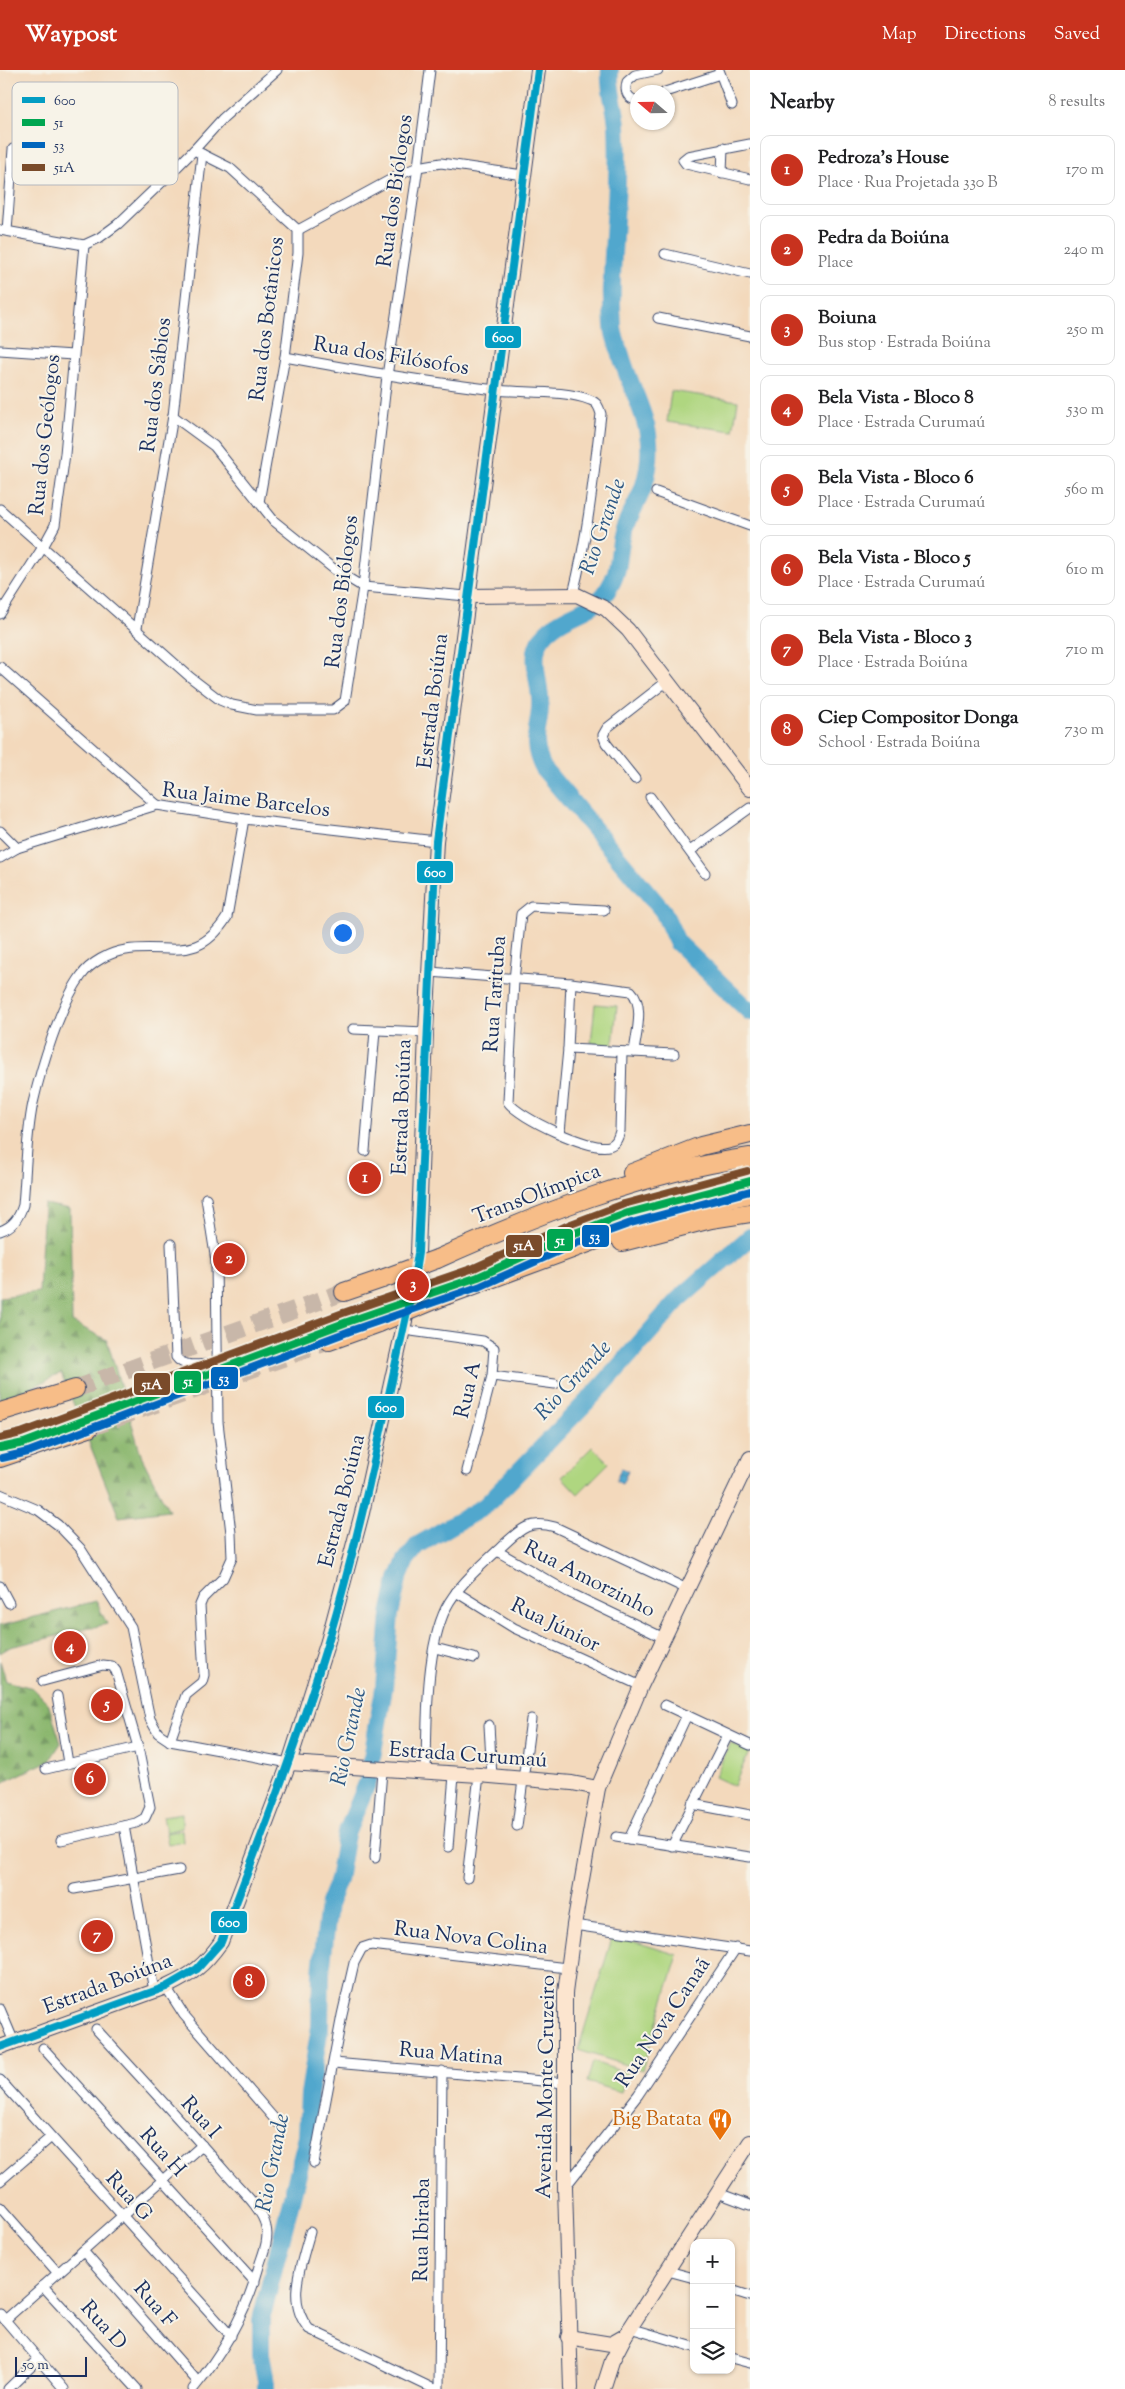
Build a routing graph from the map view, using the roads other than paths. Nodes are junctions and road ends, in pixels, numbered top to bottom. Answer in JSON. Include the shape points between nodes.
{"nodes":[{"id":1,"x":277,"y":70,"type":"edge"},
{"id":2,"x":430,"y":70,"type":"edge"},
{"id":3,"x":538,"y":70,"type":"edge"},
{"id":4,"x":658,"y":70,"type":"edge"},
{"id":5,"x":719,"y":72,"type":"edge"},
{"id":6,"x":675,"y":88,"type":"edge"},
{"id":7,"x":630,"y":98,"type":"edge"},
{"id":8,"x":732,"y":105,"type":"dead end"},
{"id":9,"x":750,"y":144,"type":"edge"},
{"id":10,"x":722,"y":148,"type":"junction"},
{"id":11,"x":198,"y":152,"type":"junction"},
{"id":12,"x":12,"y":157,"type":"edge"},
{"id":13,"x":418,"y":167,"type":"junction"},
{"id":14,"x":178,"y":170,"type":"edge"},
{"id":15,"x":722,"y":173,"type":"junction"},
{"id":16,"x":523,"y":176,"type":"junction"},
{"id":17,"x":750,"y":179,"type":"edge"},
{"id":18,"x":161,"y":185,"type":"edge"},
{"id":19,"x":298,"y":230,"type":"junction"},
{"id":20,"x":3,"y":231,"type":"edge"},
{"id":21,"x":84,"y":245,"type":"junction"},
{"id":22,"x":665,"y":254,"type":"dead end"},
{"id":23,"x":750,"y":274,"type":"edge"},
{"id":24,"x":658,"y":318,"type":"dead end"},
{"id":25,"x":750,"y":336,"type":"edge"},
{"id":26,"x":0,"y":350,"type":"edge"},
{"id":27,"x":73,"y":355,"type":"junction"},
{"id":28,"x":285,"y":357,"type":"junction"},
{"id":29,"x":387,"y":376,"type":"junction"},
{"id":30,"x":497,"y":390,"type":"junction"},
{"id":31,"x":173,"y":416,"type":"junction"},
{"id":32,"x":656,"y":492,"type":"dead end"},
{"id":33,"x":259,"y":502,"type":"junction"},
{"id":34,"x":0,"y":508,"type":"edge"},
{"id":35,"x":750,"y":526,"type":"edge"},
{"id":36,"x":43,"y":547,"type":"junction"},
{"id":37,"x":363,"y":587,"type":"junction"},
{"id":38,"x":575,"y":595,"type":"junction"},
{"id":39,"x":467,"y":596,"type":"junction"},
{"id":40,"x":0,"y":614,"type":"edge"},
{"id":41,"x":137,"y":628,"type":"junction"},
{"id":42,"x":0,"y":667,"type":"edge"},
{"id":43,"x":666,"y":682,"type":"junction"},
{"id":44,"x":635,"y":779,"type":"dead end"},
{"id":45,"x":750,"y":789,"type":"edge"},
{"id":46,"x":650,"y":797,"type":"dead end"},
{"id":47,"x":157,"y":805,"type":"junction"},
{"id":48,"x":750,"y":808,"type":"edge"},
{"id":49,"x":244,"y":819,"type":"junction"},
{"id":50,"x":0,"y":831,"type":"edge"},
{"id":51,"x":436,"y":841,"type":"junction"},
{"id":52,"x":17,"y":848,"type":"junction"},
{"id":53,"x":690,"y":851,"type":"junction"},
{"id":54,"x":0,"y":858,"type":"edge"},
{"id":55,"x":705,"y":873,"type":"dead end"},
{"id":56,"x":604,"y":910,"type":"dead end"},
{"id":57,"x":430,"y":972,"type":"junction"},
{"id":58,"x":514,"y":980,"type":"junction"},
{"id":59,"x":571,"y":983,"type":"junction"},
{"id":60,"x":353,"y":1029,"type":"dead end"},
{"id":61,"x":375,"y":1031,"type":"junction"},
{"id":62,"x":426,"y":1032,"type":"junction"},
{"id":63,"x":568,"y":1049,"type":"junction"},
{"id":64,"x":634,"y":1052,"type":"junction"},
{"id":65,"x":622,"y":1053,"type":"junction"},
{"id":66,"x":674,"y":1054,"type":"dead end"},
{"id":67,"x":560,"y":1132,"type":"junction"},
{"id":68,"x":750,"y":1134,"type":"edge"},
{"id":69,"x":365,"y":1151,"type":"dead end"},
{"id":70,"x":750,"y":1157,"type":"edge"},
{"id":71,"x":750,"y":1194,"type":"edge"},
{"id":72,"x":206,"y":1198,"type":"dead end"},
{"id":73,"x":750,"y":1212,"type":"edge"},
{"id":74,"x":0,"y":1231,"type":"edge"},
{"id":75,"x":476,"y":1242,"type":"junction"},
{"id":76,"x":171,"y":1244,"type":"dead end"},
{"id":77,"x":559,"y":1254,"type":"junction"},
{"id":78,"x":344,"y":1292,"type":"tunnel mouth"},
{"id":79,"x":404,"y":1330,"type":"junction"},
{"id":80,"x":329,"y":1341,"type":"tunnel mouth"},
{"id":81,"x":218,"y":1363,"type":"junction"},
{"id":82,"x":492,"y":1376,"type":"junction"},
{"id":83,"x":555,"y":1384,"type":"dead end"},
{"id":84,"x":75,"y":1389,"type":"tunnel mouth"},
{"id":85,"x":0,"y":1412,"type":"edge"},
{"id":86,"x":89,"y":1428,"type":"tunnel mouth"},
{"id":87,"x":0,"y":1458,"type":"edge"},
{"id":88,"x":750,"y":1458,"type":"edge"},
{"id":89,"x":467,"y":1471,"type":"dead end"},
{"id":90,"x":0,"y":1494,"type":"edge"},
{"id":91,"x":498,"y":1551,"type":"junction"},
{"id":92,"x":0,"y":1586,"type":"edge"},
{"id":93,"x":687,"y":1588,"type":"junction"},
{"id":94,"x":456,"y":1592,"type":"junction"},
{"id":95,"x":9,"y":1602,"type":"dead end"},
{"id":96,"x":664,"y":1638,"type":"junction"},
{"id":97,"x":435,"y":1648,"type":"junction"},
{"id":98,"x":474,"y":1658,"type":"dead end"},
{"id":99,"x":44,"y":1681,"type":"dead end"},
{"id":100,"x":641,"y":1686,"type":"junction"},
{"id":101,"x":58,"y":1696,"type":"dead end"},
{"id":102,"x":665,"y":1705,"type":"dead end"},
{"id":103,"x":687,"y":1716,"type":"junction"},
{"id":104,"x":531,"y":1719,"type":"dead end"},
{"id":105,"x":489,"y":1725,"type":"dead end"},
{"id":106,"x":728,"y":1735,"type":"junction"},
{"id":107,"x":170,"y":1741,"type":"junction"},
{"id":108,"x":750,"y":1745,"type":"edge"},
{"id":109,"x":138,"y":1747,"type":"junction"},
{"id":110,"x":68,"y":1763,"type":"junction"},
{"id":111,"x":289,"y":1764,"type":"junction"},
{"id":112,"x":46,"y":1770,"type":"dead end"},
{"id":113,"x":379,"y":1770,"type":"junction"},
{"id":114,"x":426,"y":1773,"type":"junction"},
{"id":115,"x":454,"y":1775,"type":"junction"},
{"id":116,"x":485,"y":1776,"type":"junction"},
{"id":117,"x":525,"y":1780,"type":"junction"},
{"id":118,"x":598,"y":1788,"type":"junction"},
{"id":119,"x":692,"y":1804,"type":"junction"},
{"id":120,"x":750,"y":1815,"type":"edge"},
{"id":121,"x":124,"y":1826,"type":"junction"},
{"id":122,"x":517,"y":1826,"type":"dead end"},
{"id":123,"x":616,"y":1837,"type":"dead end"},
{"id":124,"x":629,"y":1839,"type":"junction"},
{"id":125,"x":62,"y":1840,"type":"dead end"},
{"id":126,"x":672,"y":1846,"type":"junction"},
{"id":127,"x":448,"y":1847,"type":"dead end"},
{"id":128,"x":750,"y":1857,"type":"edge"},
{"id":129,"x":375,"y":1858,"type":"dead end"},
{"id":130,"x":179,"y":1870,"type":"dead end"},
{"id":131,"x":134,"y":1878,"type":"junction"},
{"id":132,"x":467,"y":1878,"type":"dead end"},
{"id":133,"x":74,"y":1889,"type":"dead end"},
{"id":134,"x":574,"y":1925,"type":"junction"},
{"id":135,"x":736,"y":1948,"type":"junction"},
{"id":136,"x":750,"y":1951,"type":"edge"},
{"id":137,"x":567,"y":1968,"type":"junction"},
{"id":138,"x":160,"y":1989,"type":"junction"},
{"id":139,"x":0,"y":2009,"type":"edge"},
{"id":140,"x":96,"y":2029,"type":"dead end"},
{"id":141,"x":14,"y":2042,"type":"junction"},
{"id":142,"x":0,"y":2047,"type":"edge"},
{"id":143,"x":43,"y":2048,"type":"dead end"},
{"id":144,"x":334,"y":2063,"type":"junction"},
{"id":145,"x":442,"y":2071,"type":"junction"},
{"id":146,"x":0,"y":2080,"type":"edge"},
{"id":147,"x":565,"y":2083,"type":"junction"},
{"id":148,"x":278,"y":2123,"type":"dead end"},
{"id":149,"x":51,"y":2137,"type":"junction"},
{"id":150,"x":750,"y":2142,"type":"edge"},
{"id":151,"x":202,"y":2145,"type":"junction"},
{"id":152,"x":314,"y":2163,"type":"dead end"},
{"id":153,"x":163,"y":2180,"type":"junction"},
{"id":154,"x":0,"y":2181,"type":"edge"},
{"id":155,"x":565,"y":2187,"type":"junction"},
{"id":156,"x":718,"y":2192,"type":"junction"},
{"id":157,"x":750,"y":2205,"type":"edge"},
{"id":158,"x":0,"y":2207,"type":"edge"},
{"id":159,"x":122,"y":2216,"type":"junction"},
{"id":160,"x":310,"y":2232,"type":"dead end"},
{"id":161,"x":83,"y":2251,"type":"junction"},
{"id":162,"x":668,"y":2271,"type":"junction"},
{"id":163,"x":58,"y":2272,"type":"junction"},
{"id":164,"x":690,"y":2277,"type":"edge"},
{"id":165,"x":255,"y":2282,"type":"junction"},
{"id":166,"x":43,"y":2286,"type":"junction"},
{"id":167,"x":735,"y":2291,"type":"edge"},
{"id":168,"x":750,"y":2296,"type":"edge"},
{"id":169,"x":3,"y":2317,"type":"edge"},
{"id":170,"x":627,"y":2332,"type":"junction"},
{"id":171,"x":231,"y":2336,"type":"junction"},
{"id":172,"x":568,"y":2338,"type":"junction"},
{"id":173,"x":690,"y":2346,"type":"edge"},
{"id":174,"x":614,"y":2348,"type":"junction"},
{"id":175,"x":39,"y":2358,"type":"junction"},
{"id":176,"x":735,"y":2359,"type":"edge"},
{"id":177,"x":750,"y":2363,"type":"edge"},
{"id":178,"x":195,"y":2386,"type":"edge"},
{"id":179,"x":8,"y":2389,"type":"edge"},
{"id":180,"x":64,"y":2389,"type":"edge"},
{"id":181,"x":137,"y":2389,"type":"edge"},
{"id":182,"x":434,"y":2389,"type":"edge"},
{"id":183,"x":439,"y":2389,"type":"edge"},
{"id":184,"x":571,"y":2389,"type":"edge"},
{"id":185,"x":603,"y":2389,"type":"edge"}],
"edges":[{"from":1,"to":11,"type":"street","via":[[222,118]]},
{"from":2,"to":13,"type":"street","name":"Rua dos Biólogos"},
{"from":3,"to":16,"type":"street","name":"Estrada Boiúna"},
{"from":4,"to":7,"type":"street","via":[[634,75],[626,82]]},
{"from":5,"to":6,"type":"street"},
{"from":5,"to":8,"type":"street"},
{"from":9,"to":10,"type":"street"},
{"from":10,"to":15,"type":"street"},
{"from":10,"to":15,"type":"street","via":[[683,160],[686,164]]},
{"from":11,"to":14,"type":"street"},
{"from":11,"to":19,"type":"street","name":"Rua dos Botânicos","via":[[230,168]]},
{"from":11,"to":31,"type":"street","name":"Rua dos Sábios"},
{"from":12,"to":20,"type":"street"},
{"from":13,"to":16,"type":"street","via":[[441,163]]},
{"from":13,"to":19,"type":"street"},
{"from":13,"to":29,"type":"street","name":"Rua dos Biólogos"},
{"from":15,"to":17,"type":"street"},
{"from":16,"to":30,"type":"street","name":"Estrada Boiúna"},
{"from":18,"to":21,"type":"street","via":[[118,224]]},
{"from":19,"to":28,"type":"street","name":"Rua dos Botânicos"},
{"from":20,"to":21,"type":"street"},
{"from":21,"to":27,"type":"street","name":"Rua dos Geólogos"},
{"from":22,"to":23,"type":"street"},
{"from":24,"to":25,"type":"street"},
{"from":26,"to":27,"type":"street"},
{"from":27,"to":36,"type":"street","name":"Rua dos Geólogos","via":[[56,516]]},
{"from":28,"to":29,"type":"street","name":"Rua dos Filósofos"},
{"from":28,"to":33,"type":"street","name":"Rua dos Botânicos"},
{"from":29,"to":30,"type":"street","name":"Rua dos Filósofos"},
{"from":29,"to":37,"type":"street","name":"Rua dos Biólogos"},
{"from":30,"to":38,"type":"street","name":"Rua dos Filósofos","via":[[569,395],[590,400],[600,409],[592,494]]},
{"from":30,"to":39,"type":"street","name":"Estrada Boiúna"},
{"from":31,"to":33,"type":"street","via":[[214,446]]},
{"from":31,"to":41,"type":"street","name":"Rua dos Sábios"},
{"from":32,"to":35,"type":"street"},
{"from":33,"to":37,"type":"street","via":[[285,529],[335,570]]},
{"from":34,"to":36,"type":"street","name":"Rua dos Biólogos"},
{"from":36,"to":40,"type":"street","name":"Rua dos Geólogos"},
{"from":36,"to":41,"type":"street","name":"Rua dos Biólogos"},
{"from":37,"to":39,"type":"street"},
{"from":37,"to":41,"type":"street","name":"Rua dos Biólogos","via":[[348,689],[345,701],[333,710],[256,710],[220,700]]},
{"from":38,"to":39,"type":"street"},
{"from":38,"to":43,"type":"street","via":[[590,600],[613,615]]},
{"from":39,"to":51,"type":"street","name":"Estrada Boiúna"},
{"from":42,"to":47,"type":"street"},
{"from":43,"to":44,"type":"street","via":[[607,728],[603,735]]},
{"from":43,"to":45,"type":"street"},
{"from":46,"to":53,"type":"street"},
{"from":47,"to":49,"type":"street","name":"Rua Jaime Barcelos"},
{"from":47,"to":52,"type":"street","name":"Rua Jaime Barcelos"},
{"from":48,"to":53,"type":"street"},
{"from":49,"to":51,"type":"street","name":"Rua Jaime Barcelos"},
{"from":49,"to":74,"type":"street","via":[[227,917],[218,931],[187,950],[141,948],[109,954],[81,974],[45,1057],[33,1105],[23,1206],[12,1226]]},
{"from":50,"to":52,"type":"street"},
{"from":51,"to":57,"type":"street","name":"Estrada Boiúna"},
{"from":52,"to":54,"type":"street","name":"Rua Jaime Barcelos"},
{"from":53,"to":55,"type":"street"},
{"from":56,"to":58,"type":"street","name":"Rua Tarituba","via":[[544,905],[524,909],[520,914]]},
{"from":57,"to":58,"type":"street"},
{"from":57,"to":62,"type":"street","name":"Estrada Boiúna"},
{"from":58,"to":59,"type":"street"},
{"from":58,"to":67,"type":"street","name":"Rua Tarituba","via":[[508,1102],[522,1115]]},
{"from":59,"to":63,"type":"street"},
{"from":59,"to":64,"type":"street","via":[[631,991],[638,1000]]},
{"from":60,"to":61,"type":"street"},
{"from":61,"to":62,"type":"street"},
{"from":61,"to":69,"type":"street"},
{"from":62,"to":79,"type":"street","name":"Estrada Boiúna","via":[[418,1253]]},
{"from":63,"to":65,"type":"street"},
{"from":63,"to":67,"type":"street"},
{"from":64,"to":65,"type":"street"},
{"from":64,"to":66,"type":"street"},
{"from":65,"to":67,"type":"street","name":"Rua Tarituba","via":[[620,1131],[615,1143],[608,1146],[586,1143]]},
{"from":68,"to":75,"type":"highway","via":[[701,1146],[498,1227]]},
{"from":70,"to":75,"type":"highway","name":"TransOlímpica","via":[[649,1179],[580,1201]]},
{"from":71,"to":77,"type":"highway","via":[[648,1221]]},
{"from":72,"to":81,"type":"street","via":[[216,1261]]},
{"from":73,"to":77,"type":"highway","via":[[644,1235],[586,1254]]},
{"from":75,"to":78,"type":"highway","name":"TransOlímpica","bridge":true,"via":[[437,1260]]},
{"from":76,"to":81,"type":"street","via":[[176,1357],[185,1364]]},
{"from":77,"to":80,"type":"highway","bridge":true},
{"from":79,"to":82,"type":"street","name":"Rua A","via":[[491,1344],[495,1352]]},
{"from":79,"to":111,"type":"street","name":"Estrada Boiúna","via":[[333,1622]]},
{"from":81,"to":107,"type":"street","via":[[218,1422],[232,1558],[223,1578],[200,1605],[204,1675],[202,1682],[186,1695]]},
{"from":82,"to":83,"type":"street"},
{"from":82,"to":89,"type":"street","name":"Rua A"},
{"from":84,"to":85,"type":"highway"},
{"from":86,"to":87,"type":"highway"},
{"from":88,"to":93,"type":"street"},
{"from":90,"to":107,"type":"street","via":[[38,1510],[80,1548],[131,1626],[150,1719],[158,1733]]},
{"from":91,"to":93,"type":"street","via":[[528,1526],[544,1524]]},
{"from":91,"to":94,"type":"street"},
{"from":91,"to":96,"type":"street","name":"Rua Amorzinho","via":[[568,1592]]},
{"from":92,"to":95,"type":"street"},
{"from":93,"to":96,"type":"street"},
{"from":94,"to":97,"type":"street","via":[[440,1622]]},
{"from":94,"to":100,"type":"street","name":"Rua Júnior","via":[[514,1628]]},
{"from":96,"to":100,"type":"street"},
{"from":97,"to":98,"type":"street"},
{"from":97,"to":114,"type":"street"},
{"from":99,"to":109,"type":"street","via":[[103,1665],[112,1666]]},
{"from":100,"to":118,"type":"street"},
{"from":101,"to":110,"type":"street"},
{"from":102,"to":103,"type":"street"},
{"from":103,"to":106,"type":"street"},
{"from":103,"to":124,"type":"street"},
{"from":104,"to":117,"type":"street"},
{"from":105,"to":116,"type":"street"},
{"from":106,"to":108,"type":"street"},
{"from":106,"to":119,"type":"street"},
{"from":107,"to":111,"type":"street","name":"Estrada Curumaú"},
{"from":109,"to":110,"type":"street"},
{"from":109,"to":121,"type":"street","via":[[150,1807],[145,1818]]},
{"from":110,"to":112,"type":"street"},
{"from":111,"to":113,"type":"street","name":"Estrada Curumaú"},
{"from":111,"to":138,"type":"street","name":"Estrada Boiúna","via":[[221,1942],[207,1962],[193,1974]]},
{"from":113,"to":114,"type":"street","name":"Estrada Curumaú"},
{"from":113,"to":129,"type":"street"},
{"from":114,"to":115,"type":"street","name":"Estrada Curumaú"},
{"from":115,"to":116,"type":"street","name":"Estrada Curumaú"},
{"from":115,"to":127,"type":"street"},
{"from":116,"to":117,"type":"street","name":"Estrada Curumaú"},
{"from":116,"to":132,"type":"street"},
{"from":117,"to":118,"type":"street","name":"Estrada Curumaú"},
{"from":117,"to":122,"type":"street"},
{"from":118,"to":134,"type":"street","name":"Avenida Monte Cruzeiro"},
{"from":119,"to":120,"type":"street"},
{"from":119,"to":126,"type":"street"},
{"from":121,"to":125,"type":"street"},
{"from":121,"to":131,"type":"street"},
{"from":123,"to":124,"type":"street"},
{"from":124,"to":126,"type":"street"},
{"from":126,"to":128,"type":"street"},
{"from":130,"to":131,"type":"street"},
{"from":131,"to":133,"type":"street"},
{"from":131,"to":138,"type":"street"},
{"from":134,"to":135,"type":"street"},
{"from":134,"to":137,"type":"street","name":"Avenida Monte Cruzeiro"},
{"from":135,"to":136,"type":"street"},
{"from":135,"to":155,"type":"street","name":"Rua Nova Canaã","via":[[638,2095]]},
{"from":137,"to":144,"type":"street","name":"Rua Nova Colina","via":[[371,1945],[362,1948],[354,1963]]},
{"from":137,"to":147,"type":"street","name":"Avenida Monte Cruzeiro"},
{"from":138,"to":141,"type":"street","name":"Estrada Boiúna"},
{"from":138,"to":148,"type":"street"},
{"from":139,"to":141,"type":"street"},
{"from":140,"to":151,"type":"street","name":"Rua I"},
{"from":141,"to":142,"type":"street","name":"Estrada Boiúna"},
{"from":143,"to":153,"type":"street","name":"Rua H"},
{"from":144,"to":145,"type":"street","name":"Rua Matina"},
{"from":144,"to":152,"type":"street"},
{"from":145,"to":147,"type":"street","name":"Rua Matina"},
{"from":145,"to":183,"type":"street","name":"Rua Ibiraba"},
{"from":146,"to":149,"type":"street","name":"Rua G"},
{"from":147,"to":155,"type":"street","name":"Avenida Monte Cruzeiro"},
{"from":149,"to":154,"type":"street"},
{"from":149,"to":159,"type":"street","name":"Rua G"},
{"from":150,"to":156,"type":"street"},
{"from":151,"to":153,"type":"street"},
{"from":151,"to":165,"type":"street","name":"Rua I","via":[[255,2206],[266,2224],[268,2237]]},
{"from":153,"to":159,"type":"street"},
{"from":153,"to":165,"type":"street","name":"Rua H"},
{"from":155,"to":172,"type":"street","name":"Avenida Monte Cruzeiro"},
{"from":156,"to":157,"type":"street"},
{"from":156,"to":162,"type":"street"},
{"from":158,"to":163,"type":"street"},
{"from":159,"to":161,"type":"street"},
{"from":159,"to":171,"type":"street","name":"Rua G"},
{"from":160,"to":182,"type":"street","via":[[297,2291],[300,2318],[309,2329]]},
{"from":161,"to":163,"type":"street"},
{"from":161,"to":178,"type":"street","name":"Rua F"},
{"from":162,"to":164,"type":"street"},
{"from":162,"to":170,"type":"street"},
{"from":163,"to":166,"type":"street"},
{"from":165,"to":171,"type":"street"},
{"from":166,"to":169,"type":"street"},
{"from":166,"to":181,"type":"street","name":"Rua D"},
{"from":167,"to":168,"type":"street"},
{"from":169,"to":175,"type":"street"},
{"from":170,"to":173,"type":"street"},
{"from":170,"to":174,"type":"street"},
{"from":171,"to":178,"type":"street"},
{"from":172,"to":174,"type":"street"},
{"from":172,"to":184,"type":"street","name":"Avenida Monte Cruzeiro"},
{"from":174,"to":185,"type":"street"},
{"from":175,"to":179,"type":"street"},
{"from":175,"to":180,"type":"street"},
{"from":176,"to":177,"type":"street"}]}
